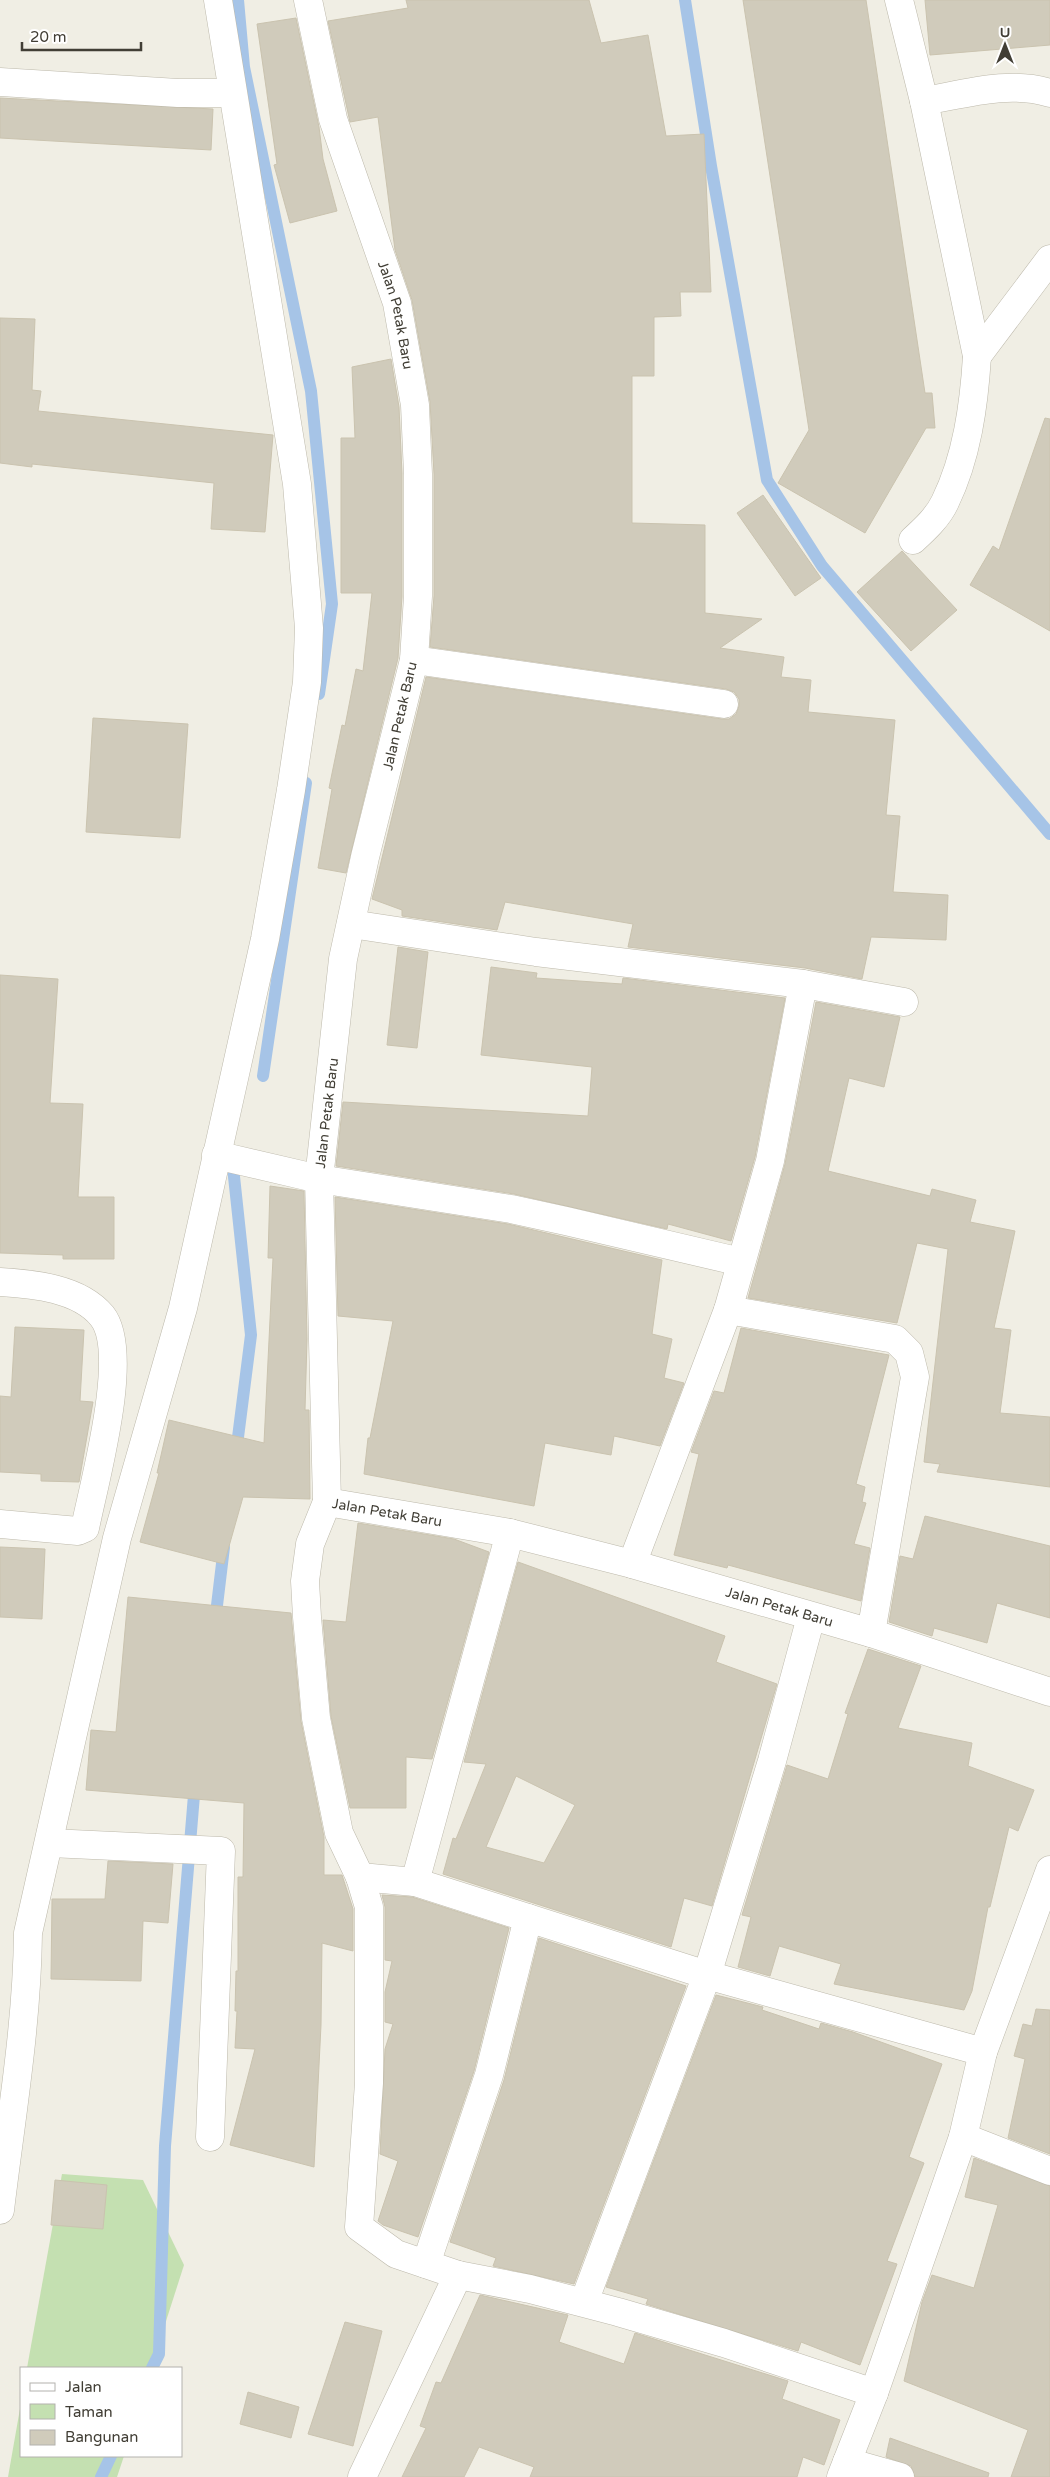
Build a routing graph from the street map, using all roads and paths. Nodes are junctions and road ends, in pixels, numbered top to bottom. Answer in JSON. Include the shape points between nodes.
{"nodes":[{"id":1,"x":218,"y":0,"type":"edge"},
{"id":2,"x":308,"y":0,"type":"edge"},
{"id":3,"x":899,"y":0,"type":"edge"},
{"id":4,"x":0,"y":82,"type":"edge"},
{"id":5,"x":232,"y":93,"type":"junction"},
{"id":6,"x":1050,"y":93,"type":"edge"},
{"id":7,"x":924,"y":101,"type":"junction"},
{"id":8,"x":1050,"y":259,"type":"edge"},
{"id":9,"x":977,"y":356,"type":"junction"},
{"id":10,"x":913,"y":540,"type":"dead end"},
{"id":11,"x":414,"y":660,"type":"junction"},
{"id":12,"x":724,"y":704,"type":"dead end"},
{"id":13,"x":351,"y":924,"type":"junction"},
{"id":14,"x":803,"y":984,"type":"junction"},
{"id":15,"x":904,"y":1002,"type":"dead end"},
{"id":16,"x":216,"y":1155,"type":"junction"},
{"id":17,"x":319,"y":1179,"type":"junction"},
{"id":18,"x":742,"y":1262,"type":"junction"},
{"id":19,"x":0,"y":1282,"type":"edge"},
{"id":20,"x":728,"y":1310,"type":"junction"},
{"id":21,"x":327,"y":1502,"type":"junction"},
{"id":22,"x":0,"y":1524,"type":"edge"},
{"id":23,"x":510,"y":1533,"type":"junction"},
{"id":24,"x":632,"y":1564,"type":"junction"},
{"id":25,"x":811,"y":1617,"type":"junction"},
{"id":26,"x":871,"y":1634,"type":"junction"},
{"id":27,"x":1050,"y":1692,"type":"edge"},
{"id":28,"x":50,"y":1843,"type":"junction"},
{"id":29,"x":1050,"y":1870,"type":"edge"},
{"id":30,"x":360,"y":1877,"type":"junction"},
{"id":31,"x":415,"y":1882,"type":"junction"},
{"id":32,"x":528,"y":1918,"type":"junction"},
{"id":33,"x":707,"y":1975,"type":"junction"},
{"id":34,"x":10,"y":2044,"type":"edge"},
{"id":35,"x":983,"y":2052,"type":"junction"},
{"id":36,"x":963,"y":2137,"type":"junction"},
{"id":37,"x":210,"y":2138,"type":"dead end"},
{"id":38,"x":1050,"y":2171,"type":"edge"},
{"id":39,"x":0,"y":2210,"type":"edge"},
{"id":40,"x":426,"y":2264,"type":"junction"},
{"id":41,"x":458,"y":2275,"type":"junction"},
{"id":42,"x":584,"y":2302,"type":"junction"},
{"id":43,"x":874,"y":2393,"type":"junction"},
{"id":44,"x":844,"y":2470,"type":"edge"},
{"id":45,"x":362,"y":2477,"type":"edge"},
{"id":46,"x":900,"y":2477,"type":"edge"}],
"edges":[{"from":1,"to":5,"type":"street"},
{"from":2,"to":11,"type":"street","name":"Jalan Petak Baru","via":[[333,119],[397,303],[407,356],[418,474],[418,596]]},
{"from":3,"to":7,"type":"street"},
{"from":4,"to":5,"type":"street","via":[[178,93]]},
{"from":5,"to":16,"type":"street","via":[[292,446],[309,628],[307,682],[292,790],[264,939]]},
{"from":6,"to":7,"type":"street","via":[[1033,87],[1009,87]]},
{"from":7,"to":9,"type":"street"},
{"from":8,"to":9,"type":"street"},
{"from":9,"to":10,"type":"street","via":[[974,395],[959,467],[945,504]]},
{"from":11,"to":12,"type":"street"},
{"from":11,"to":13,"type":"street","name":"Jalan Petak Baru"},
{"from":13,"to":14,"type":"street","via":[[536,952]]},
{"from":13,"to":17,"type":"street","name":"Jalan Petak Baru","via":[[344,959]]},
{"from":14,"to":15,"type":"street"},
{"from":14,"to":18,"type":"street","via":[[770,1160]]},
{"from":16,"to":17,"type":"street"},
{"from":16,"to":28,"type":"street","via":[[183,1308],[117,1538]]},
{"from":17,"to":18,"type":"street","via":[[511,1209]]},
{"from":17,"to":21,"type":"street","name":"Jalan Petak Baru"},
{"from":18,"to":20,"type":"street"},
{"from":19,"to":22,"type":"street","via":[[44,1288],[80,1298],[103,1317],[112,1346],[112,1393],[85,1528],[78,1531]]},
{"from":20,"to":24,"type":"street"},
{"from":20,"to":26,"type":"street","via":[[896,1339],[909,1353],[915,1377]]},
{"from":21,"to":23,"type":"street","name":"Jalan Petak Baru"},
{"from":21,"to":30,"type":"street","via":[[310,1544],[305,1581],[307,1617],[316,1718],[339,1833]]},
{"from":23,"to":24,"type":"street","name":"Jalan Petak Baru"},
{"from":23,"to":31,"type":"street"},
{"from":24,"to":25,"type":"street","name":"Jalan Petak Baru"},
{"from":25,"to":26,"type":"street","name":"Jalan Petak Baru"},
{"from":25,"to":33,"type":"street","via":[[772,1761]]},
{"from":26,"to":27,"type":"street","name":"Jalan Petak Baru"},
{"from":28,"to":34,"type":"street","via":[[28,1933],[28,1974]]},
{"from":28,"to":37,"type":"street","via":[[221,1850]]},
{"from":29,"to":35,"type":"street"},
{"from":30,"to":31,"type":"street"},
{"from":30,"to":40,"type":"street","via":[[369,1907],[369,2083],[359,2227],[396,2254]]},
{"from":31,"to":32,"type":"street"},
{"from":32,"to":33,"type":"street"},
{"from":32,"to":40,"type":"street","via":[[489,2075]]},
{"from":33,"to":35,"type":"street"},
{"from":33,"to":42,"type":"street"},
{"from":34,"to":39,"type":"street"},
{"from":35,"to":36,"type":"street"},
{"from":36,"to":38,"type":"street"},
{"from":36,"to":43,"type":"street"},
{"from":40,"to":41,"type":"street"},
{"from":41,"to":42,"type":"street"},
{"from":41,"to":45,"type":"street"},
{"from":42,"to":43,"type":"street","via":[[724,2343]]},
{"from":43,"to":44,"type":"street"},
{"from":44,"to":46,"type":"street"}]}
